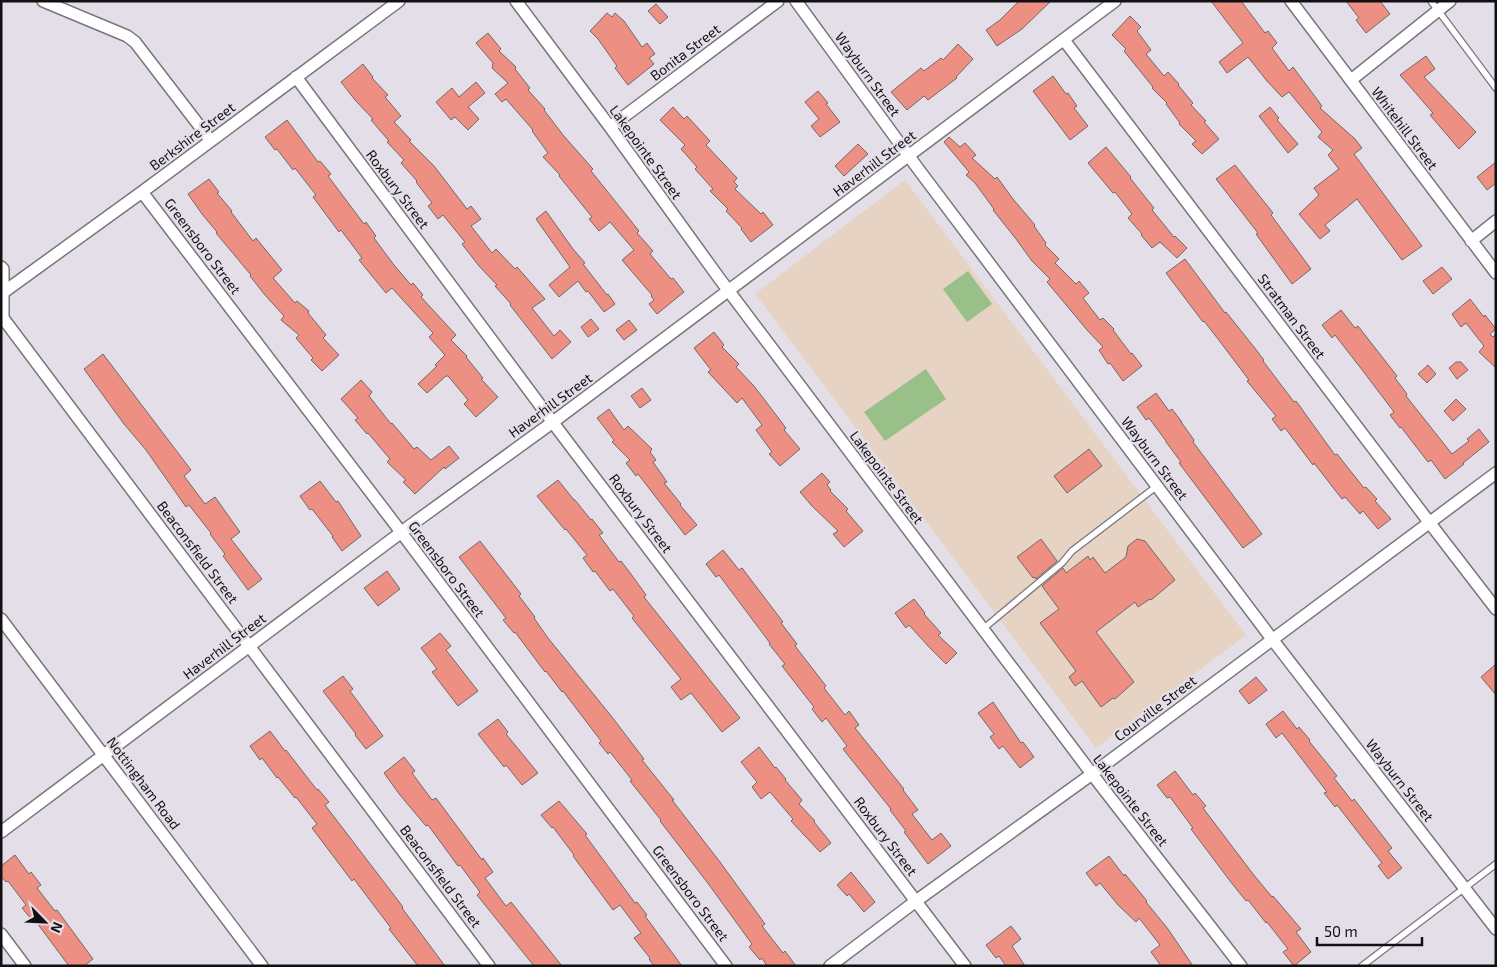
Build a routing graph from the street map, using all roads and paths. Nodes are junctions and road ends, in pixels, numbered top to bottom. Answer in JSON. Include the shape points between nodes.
{"nodes":[{"id":1,"x":43,"y":1,"type":"edge"},
{"id":2,"x":399,"y":1,"type":"edge"},
{"id":3,"x":516,"y":1,"type":"edge"},
{"id":4,"x":778,"y":1,"type":"edge"},
{"id":5,"x":796,"y":1,"type":"edge"},
{"id":6,"x":1115,"y":1,"type":"edge"},
{"id":7,"x":1291,"y":1,"type":"edge"},
{"id":8,"x":1450,"y":1,"type":"edge"},
{"id":9,"x":60,"y":4,"type":"edge"},
{"id":10,"x":1434,"y":6,"type":"edge"},
{"id":11,"x":1064,"y":40,"type":"junction"},
{"id":12,"x":296,"y":76,"type":"junction"},
{"id":13,"x":1351,"y":80,"type":"junction"},
{"id":14,"x":1496,"y":88,"type":"edge"},
{"id":15,"x":610,"y":127,"type":"junction"},
{"id":16,"x":211,"y":141,"type":"junction"},
{"id":17,"x":909,"y":156,"type":"junction"},
{"id":18,"x":142,"y":192,"type":"junction"},
{"id":19,"x":1496,"y":221,"type":"edge"},
{"id":20,"x":1471,"y":241,"type":"junction"},
{"id":21,"x":1,"y":267,"type":"edge"},
{"id":22,"x":1496,"y":273,"type":"edge"},
{"id":23,"x":729,"y":291,"type":"junction"},
{"id":24,"x":2,"y":293,"type":"edge"},
{"id":25,"x":553,"y":422,"type":"junction"},
{"id":26,"x":1496,"y":472,"type":"edge"},
{"id":27,"x":1157,"y":486,"type":"junction"},
{"id":28,"x":1429,"y":522,"type":"junction"},
{"id":29,"x":401,"y":532,"type":"junction"},
{"id":30,"x":1496,"y":609,"type":"edge"},
{"id":31,"x":1,"y":619,"type":"edge"},
{"id":32,"x":982,"y":629,"type":"junction"},
{"id":33,"x":1272,"y":639,"type":"junction"},
{"id":34,"x":249,"y":646,"type":"junction"},
{"id":35,"x":104,"y":755,"type":"junction"},
{"id":36,"x":1092,"y":774,"type":"junction"},
{"id":37,"x":1,"y":832,"type":"edge"},
{"id":38,"x":1496,"y":864,"type":"edge"},
{"id":39,"x":1465,"y":888,"type":"junction"},
{"id":40,"x":916,"y":901,"type":"junction"},
{"id":41,"x":1496,"y":929,"type":"edge"},
{"id":42,"x":1,"y":934,"type":"edge"},
{"id":43,"x":25,"y":966,"type":"edge"},
{"id":44,"x":262,"y":966,"type":"edge"},
{"id":45,"x":489,"y":966,"type":"edge"},
{"id":46,"x":726,"y":966,"type":"edge"},
{"id":47,"x":830,"y":966,"type":"edge"},
{"id":48,"x":965,"y":966,"type":"edge"},
{"id":49,"x":1241,"y":966,"type":"edge"},
{"id":50,"x":1362,"y":966,"type":"edge"}],
"edges":[{"from":1,"to":9,"type":"street"},
{"from":2,"to":12,"type":"street","name":"Berkshire Street"},
{"from":3,"to":15,"type":"street","name":"Lakepointe Street"},
{"from":4,"to":15,"type":"street","name":"Bonita Street"},
{"from":5,"to":17,"type":"street","name":"Wayburn Street"},
{"from":6,"to":11,"type":"street","name":"Haverhill Street"},
{"from":7,"to":13,"type":"street","name":"Whitehill Street"},
{"from":8,"to":10,"type":"street"},
{"from":9,"to":16,"type":"street","via":[[135,42]]},
{"from":10,"to":13,"type":"street"},
{"from":10,"to":14,"type":"lane"},
{"from":11,"to":17,"type":"street","name":"Haverhill Street"},
{"from":11,"to":28,"type":"street","name":"Stratman Street"},
{"from":12,"to":16,"type":"street","name":"Berkshire Street"},
{"from":12,"to":25,"type":"street","name":"Roxbury Street"},
{"from":13,"to":20,"type":"street","name":"Whitehill Street"},
{"from":15,"to":23,"type":"street","name":"Lakepointe Street"},
{"from":16,"to":18,"type":"street","name":"Berkshire Street"},
{"from":17,"to":23,"type":"street","name":"Haverhill Street"},
{"from":17,"to":27,"type":"street","name":"Wayburn Street"},
{"from":18,"to":24,"type":"street","name":"Berkshire Street"},
{"from":18,"to":29,"type":"street","name":"Greensboro Street"},
{"from":19,"to":20,"type":"street"},
{"from":20,"to":22,"type":"street","name":"Whitehill Street"},
{"from":21,"to":24,"type":"street","name":"Beaconsfield Street"},
{"from":23,"to":25,"type":"street","name":"Haverhill Street"},
{"from":23,"to":32,"type":"street","name":"Lakepointe Street"},
{"from":24,"to":34,"type":"street","name":"Beaconsfield Street","via":[[3,318]]},
{"from":25,"to":29,"type":"street","name":"Haverhill Street"},
{"from":25,"to":40,"type":"street","name":"Roxbury Street"},
{"from":26,"to":28,"type":"street","name":"Courville Street"},
{"from":27,"to":32,"type":"lane","via":[[1072,551],[1062,563]]},
{"from":27,"to":33,"type":"street","name":"Wayburn Street"},
{"from":28,"to":30,"type":"street","name":"Stratman Street"},
{"from":28,"to":33,"type":"street","name":"Courville Street"},
{"from":29,"to":34,"type":"street","name":"Haverhill Street"},
{"from":29,"to":46,"type":"street","name":"Greensboro Street"},
{"from":31,"to":35,"type":"street","name":"Nottingham Road"},
{"from":32,"to":36,"type":"street","name":"Lakepointe Street"},
{"from":33,"to":36,"type":"street","name":"Courville Street"},
{"from":33,"to":39,"type":"street","name":"Wayburn Street"},
{"from":34,"to":35,"type":"street","name":"Haverhill Street"},
{"from":34,"to":45,"type":"street","name":"Beaconsfield Street"},
{"from":35,"to":37,"type":"street","name":"Haverhill Street"},
{"from":35,"to":44,"type":"street","name":"Nottingham Road"},
{"from":36,"to":40,"type":"street","name":"Courville Street"},
{"from":36,"to":49,"type":"street","name":"Lakepointe Street"},
{"from":38,"to":39,"type":"lane"},
{"from":39,"to":41,"type":"street","name":"Wayburn Street"},
{"from":39,"to":50,"type":"lane"},
{"from":40,"to":47,"type":"street","name":"Courville Street"},
{"from":40,"to":48,"type":"street","name":"Roxbury Street"},
{"from":42,"to":43,"type":"street"}]}
